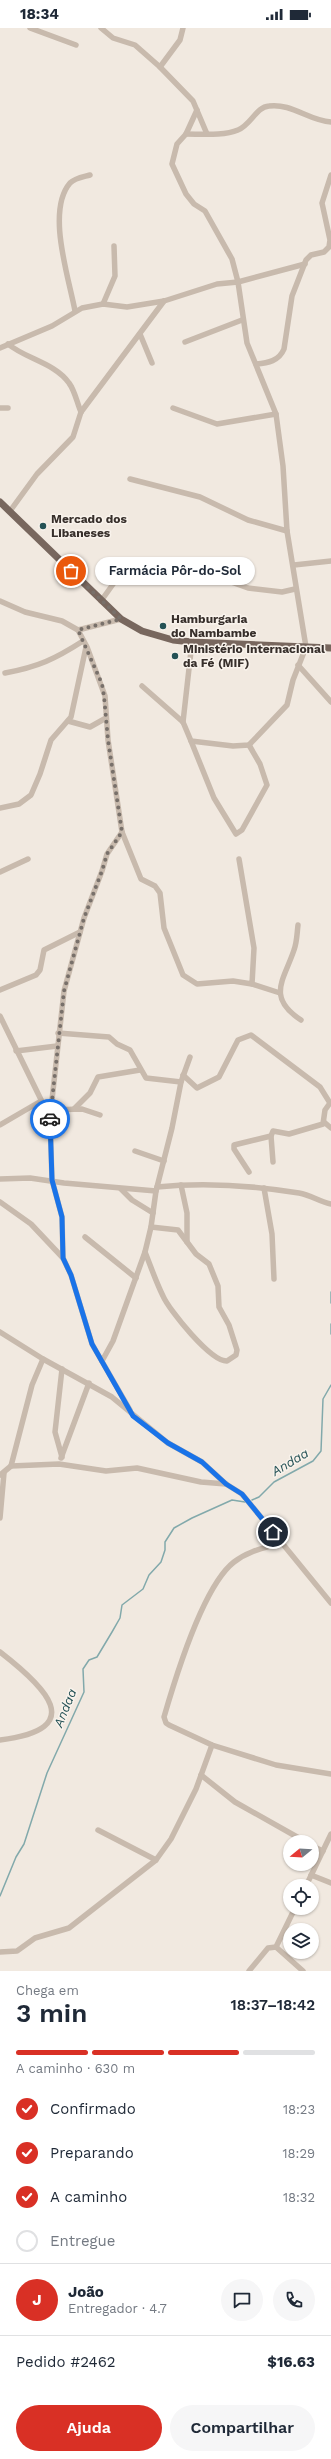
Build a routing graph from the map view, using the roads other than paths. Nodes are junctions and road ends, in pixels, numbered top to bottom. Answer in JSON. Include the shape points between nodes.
{"nodes":[{"id":1,"x":30,"y":28,"type":"edge"},
{"id":2,"x":101,"y":28,"type":"edge"},
{"id":3,"x":184,"y":28,"type":"edge"},
{"id":4,"x":76,"y":45,"type":"dead end"},
{"id":5,"x":160,"y":67,"type":"junction"},
{"id":6,"x":197,"y":110,"type":"junction"},
{"id":7,"x":331,"y":122,"type":"edge"},
{"id":8,"x":186,"y":134,"type":"junction"},
{"id":9,"x":207,"y":134,"type":"junction"},
{"id":10,"x":331,"y":174,"type":"edge"},
{"id":11,"x":90,"y":175,"type":"dead end"},
{"id":12,"x":114,"y":246,"type":"dead end"},
{"id":13,"x":305,"y":264,"type":"junction"},
{"id":14,"x":238,"y":282,"type":"junction"},
{"id":15,"x":164,"y":301,"type":"junction"},
{"id":16,"x":103,"y":304,"type":"junction"},
{"id":17,"x":75,"y":310,"type":"junction"},
{"id":18,"x":242,"y":320,"type":"junction"},
{"id":19,"x":140,"y":334,"type":"junction"},
{"id":20,"x":185,"y":342,"type":"dead end"},
{"id":21,"x":8,"y":344,"type":"junction"},
{"id":22,"x":1,"y":349,"type":"edge"},
{"id":23,"x":152,"y":364,"type":"dead end"},
{"id":24,"x":256,"y":364,"type":"junction"},
{"id":25,"x":0,"y":408,"type":"edge"},
{"id":26,"x":8,"y":408,"type":"dead end"},
{"id":27,"x":173,"y":408,"type":"dead end"},
{"id":28,"x":81,"y":412,"type":"junction"},
{"id":29,"x":276,"y":414,"type":"junction"},
{"id":30,"x":130,"y":479,"type":"dead end"},
{"id":31,"x":0,"y":502,"type":"edge"},
{"id":32,"x":10,"y":511,"type":"junction"},
{"id":33,"x":287,"y":530,"type":"junction"},
{"id":34,"x":331,"y":561,"type":"edge"},
{"id":35,"x":294,"y":565,"type":"junction"},
{"id":36,"x":295,"y":589,"type":"junction"},
{"id":37,"x":0,"y":601,"type":"edge"},
{"id":38,"x":101,"y":601,"type":"junction"},
{"id":39,"x":121,"y":619,"type":"junction"},
{"id":40,"x":78,"y":630,"type":"junction"},
{"id":41,"x":84,"y":641,"type":"junction"},
{"id":42,"x":192,"y":642,"type":"junction"},
{"id":43,"x":86,"y":647,"type":"junction"},
{"id":44,"x":306,"y":647,"type":"junction"},
{"id":45,"x":331,"y":648,"type":"edge"},
{"id":46,"x":298,"y":665,"type":"junction"},
{"id":47,"x":4,"y":673,"type":"dead end"},
{"id":48,"x":142,"y":686,"type":"dead end"},
{"id":49,"x":331,"y":702,"type":"edge"},
{"id":50,"x":106,"y":718,"type":"junction"},
{"id":51,"x":68,"y":721,"type":"junction"},
{"id":52,"x":183,"y":722,"type":"junction"},
{"id":53,"x":191,"y":741,"type":"junction"},
{"id":54,"x":249,"y":745,"type":"junction"},
{"id":55,"x":0,"y":808,"type":"edge"},
{"id":56,"x":122,"y":832,"type":"junction"},
{"id":57,"x":28,"y":859,"type":"dead end"},
{"id":58,"x":239,"y":859,"type":"dead end"},
{"id":59,"x":0,"y":872,"type":"edge"},
{"id":60,"x":298,"y":925,"type":"dead end"},
{"id":61,"x":80,"y":932,"type":"junction"},
{"id":62,"x":252,"y":984,"type":"junction"},
{"id":63,"x":0,"y":990,"type":"edge"},
{"id":64,"x":280,"y":993,"type":"junction"},
{"id":65,"x":0,"y":1016,"type":"edge"},
{"id":66,"x":301,"y":1020,"type":"dead end"},
{"id":67,"x":58,"y":1033,"type":"junction"},
{"id":68,"x":57,"y":1046,"type":"junction"},
{"id":69,"x":16,"y":1051,"type":"junction"},
{"id":70,"x":190,"y":1057,"type":"dead end"},
{"id":71,"x":140,"y":1070,"type":"junction"},
{"id":72,"x":183,"y":1075,"type":"junction"},
{"id":73,"x":181,"y":1082,"type":"junction"},
{"id":74,"x":41,"y":1101,"type":"junction"},
{"id":75,"x":74,"y":1109,"type":"junction"},
{"id":76,"x":51,"y":1110,"type":"junction"},
{"id":77,"x":100,"y":1115,"type":"dead end"},
{"id":78,"x":50,"y":1118,"type":"junction"},
{"id":79,"x":324,"y":1122,"type":"junction"},
{"id":80,"x":0,"y":1125,"type":"edge"},
{"id":81,"x":331,"y":1128,"type":"edge"},
{"id":82,"x":271,"y":1136,"type":"junction"},
{"id":83,"x":135,"y":1151,"type":"dead end"},
{"id":84,"x":164,"y":1161,"type":"junction"},
{"id":85,"x":273,"y":1162,"type":"dead end"},
{"id":86,"x":250,"y":1172,"type":"dead end"},
{"id":87,"x":0,"y":1179,"type":"edge"},
{"id":88,"x":52,"y":1180,"type":"junction"},
{"id":89,"x":181,"y":1185,"type":"junction"},
{"id":90,"x":121,"y":1188,"type":"junction"},
{"id":91,"x":264,"y":1188,"type":"junction"},
{"id":92,"x":156,"y":1189,"type":"junction"},
{"id":93,"x":0,"y":1202,"type":"edge"},
{"id":94,"x":331,"y":1204,"type":"edge"},
{"id":95,"x":153,"y":1213,"type":"junction"},
{"id":96,"x":152,"y":1227,"type":"junction"},
{"id":97,"x":85,"y":1237,"type":"dead end"},
{"id":98,"x":187,"y":1242,"type":"junction"},
{"id":99,"x":145,"y":1252,"type":"junction"},
{"id":100,"x":63,"y":1258,"type":"junction"},
{"id":101,"x":136,"y":1278,"type":"junction"},
{"id":102,"x":274,"y":1279,"type":"dead end"},
{"id":103,"x":0,"y":1332,"type":"edge"},
{"id":104,"x":42,"y":1359,"type":"junction"},
{"id":105,"x":102,"y":1361,"type":"junction"},
{"id":106,"x":62,"y":1369,"type":"junction"},
{"id":107,"x":89,"y":1383,"type":"junction"},
{"id":108,"x":133,"y":1416,"type":"junction"},
{"id":109,"x":62,"y":1457,"type":"junction"},
{"id":110,"x":59,"y":1464,"type":"junction"},
{"id":111,"x":11,"y":1466,"type":"junction"},
{"id":112,"x":2,"y":1474,"type":"edge"},
{"id":113,"x":226,"y":1484,"type":"junction"},
{"id":114,"x":0,"y":1518,"type":"edge"},
{"id":115,"x":281,"y":1543,"type":"junction"},
{"id":116,"x":331,"y":1603,"type":"edge"},
{"id":117,"x":0,"y":1652,"type":"edge"},
{"id":118,"x":0,"y":1740,"type":"edge"},
{"id":119,"x":212,"y":1745,"type":"junction"},
{"id":120,"x":331,"y":1774,"type":"edge"},
{"id":121,"x":201,"y":1775,"type":"junction"},
{"id":122,"x":98,"y":1830,"type":"dead end"},
{"id":123,"x":331,"y":1834,"type":"edge"},
{"id":124,"x":294,"y":1835,"type":"edge"},
{"id":125,"x":319,"y":1849,"type":"edge"},
{"id":126,"x":323,"y":1851,"type":"junction"},
{"id":127,"x":156,"y":1860,"type":"junction"},
{"id":128,"x":311,"y":1875,"type":"junction"},
{"id":129,"x":309,"y":1879,"type":"edge"},
{"id":130,"x":331,"y":1883,"type":"edge"},
{"id":131,"x":292,"y":1915,"type":"edge"},
{"id":132,"x":276,"y":1947,"type":"junction"},
{"id":133,"x":0,"y":1952,"type":"edge"},
{"id":134,"x":249,"y":1971,"type":"edge"},
{"id":135,"x":303,"y":1971,"type":"edge"}],
"edges":[{"from":1,"to":4,"type":"street"},
{"from":2,"to":5,"type":"street","via":[[113,38],[136,45]]},
{"from":3,"to":5,"type":"street","via":[[180,40]]},
{"from":5,"to":6,"type":"street","via":[[192,101]]},
{"from":6,"to":8,"type":"street"},
{"from":6,"to":9,"type":"street"},
{"from":7,"to":9,"type":"street","via":[[318,121],[288,107],[270,105],[263,107],[248,125],[238,131]]},
{"from":8,"to":9,"type":"street"},
{"from":8,"to":14,"type":"street","via":[[177,144],[172,164],[186,194],[194,204],[205,211],[226,247]]},
{"from":10,"to":13,"type":"street","via":[[322,203],[330,240],[329,247],[324,252],[307,258]]},
{"from":11,"to":17,"type":"street","via":[[71,182],[64,193],[58,216]]},
{"from":12,"to":16,"type":"street","via":[[115,276]]},
{"from":13,"to":14,"type":"street"},
{"from":13,"to":24,"type":"street","via":[[292,296],[284,349],[277,359]]},
{"from":14,"to":15,"type":"street","via":[[217,284]]},
{"from":14,"to":18,"type":"street"},
{"from":15,"to":16,"type":"street","via":[[127,307]]},
{"from":15,"to":19,"type":"street"},
{"from":16,"to":17,"type":"street"},
{"from":17,"to":21,"type":"street","via":[[52,326]]},
{"from":18,"to":20,"type":"street"},
{"from":18,"to":24,"type":"street","via":[[247,343]]},
{"from":19,"to":23,"type":"street"},
{"from":19,"to":28,"type":"street"},
{"from":21,"to":22,"type":"street"},
{"from":21,"to":28,"type":"street","via":[[17,352],[62,376],[70,384]]},
{"from":24,"to":29,"type":"street"},
{"from":25,"to":26,"type":"street"},
{"from":27,"to":29,"type":"street","via":[[216,424]]},
{"from":28,"to":32,"type":"street","via":[[73,437],[37,474]]},
{"from":29,"to":33,"type":"street","via":[[283,466]]},
{"from":30,"to":33,"type":"street","via":[[200,497],[248,520]]},
{"from":31,"to":32,"type":"main road"},
{"from":32,"to":38,"type":"main road"},
{"from":33,"to":35,"type":"street"},
{"from":34,"to":35,"type":"street"},
{"from":35,"to":36,"type":"street"},
{"from":36,"to":38,"type":"street","via":[[282,592],[248,588],[220,578],[196,564],[153,569],[134,563],[126,566]]},
{"from":36,"to":44,"type":"street"},
{"from":37,"to":40,"type":"street","via":[[25,612],[62,621]]},
{"from":38,"to":39,"type":"main road"},
{"from":39,"to":40,"type":"street"},
{"from":39,"to":42,"type":"main road","via":[[148,633]]},
{"from":40,"to":41,"type":"street"},
{"from":41,"to":43,"type":"street"},
{"from":41,"to":47,"type":"street","via":[[54,660]]},
{"from":42,"to":44,"type":"main road"},
{"from":42,"to":52,"type":"street"},
{"from":43,"to":50,"type":"street","via":[[102,684]]},
{"from":43,"to":51,"type":"street","via":[[73,711]]},
{"from":44,"to":45,"type":"main road"},
{"from":44,"to":46,"type":"street"},
{"from":46,"to":49,"type":"street"},
{"from":46,"to":54,"type":"street","via":[[287,705]]},
{"from":48,"to":52,"type":"street"},
{"from":50,"to":51,"type":"street","via":[[90,727]]},
{"from":50,"to":56,"type":"street"},
{"from":51,"to":55,"type":"street","via":[[51,740],[40,774],[28,799],[19,804]]},
{"from":52,"to":53,"type":"street"},
{"from":53,"to":54,"type":"street","via":[[233,746]]},
{"from":53,"to":54,"type":"street","via":[[214,798],[236,834],[242,830],[267,785],[260,764]]},
{"from":56,"to":61,"type":"street","via":[[107,854]]},
{"from":56,"to":62,"type":"street","via":[[141,879],[155,886],[160,893],[164,928],[183,975],[197,984],[233,981]]},
{"from":57,"to":59,"type":"street"},
{"from":58,"to":62,"type":"street","via":[[254,948]]},
{"from":60,"to":64,"type":"street","via":[[294,950],[281,980]]},
{"from":61,"to":63,"type":"street","via":[[44,950],[40,970],[36,975]]},
{"from":61,"to":67,"type":"street","via":[[64,991]]},
{"from":62,"to":64,"type":"street"},
{"from":64,"to":66,"type":"street","via":[[287,1010]]},
{"from":65,"to":69,"type":"street"},
{"from":67,"to":68,"type":"street"},
{"from":67,"to":71,"type":"street","via":[[109,1036],[117,1044],[130,1050]]},
{"from":68,"to":69,"type":"street"},
{"from":68,"to":76,"type":"street"},
{"from":69,"to":74,"type":"street"},
{"from":70,"to":72,"type":"street"},
{"from":71,"to":73,"type":"street","via":[[146,1078]]},
{"from":71,"to":75,"type":"street","via":[[98,1077],[90,1093]]},
{"from":72,"to":73,"type":"street"},
{"from":72,"to":79,"type":"street","via":[[197,1088],[216,1079],[238,1040],[251,1036],[320,1087],[330,1103],[325,1110]]},
{"from":73,"to":84,"type":"street"},
{"from":74,"to":78,"type":"street"},
{"from":74,"to":80,"type":"street"},
{"from":75,"to":76,"type":"street"},
{"from":75,"to":77,"type":"street","via":[[90,1110]]},
{"from":76,"to":78,"type":"street"},
{"from":78,"to":88,"type":"street"},
{"from":79,"to":81,"type":"street"},
{"from":79,"to":82,"type":"street","via":[[321,1126],[289,1134],[273,1130]]},
{"from":82,"to":85,"type":"street"},
{"from":82,"to":86,"type":"street","via":[[234,1145],[234,1149]]},
{"from":83,"to":84,"type":"street"},
{"from":84,"to":92,"type":"street"},
{"from":87,"to":88,"type":"street"},
{"from":88,"to":90,"type":"street"},
{"from":88,"to":100,"type":"street","via":[[62,1217]]},
{"from":89,"to":91,"type":"street","via":[[219,1184]]},
{"from":89,"to":92,"type":"street"},
{"from":89,"to":98,"type":"street","via":[[187,1212]]},
{"from":90,"to":92,"type":"street"},
{"from":90,"to":95,"type":"street","via":[[132,1200]]},
{"from":91,"to":94,"type":"street","via":[[300,1193]]},
{"from":91,"to":102,"type":"street","via":[[272,1234]]},
{"from":92,"to":95,"type":"street"},
{"from":93,"to":100,"type":"street","via":[[31,1224]]},
{"from":95,"to":96,"type":"street"},
{"from":96,"to":98,"type":"street","via":[[178,1230]]},
{"from":96,"to":99,"type":"street"},
{"from":97,"to":101,"type":"street"},
{"from":98,"to":99,"type":"street","via":[[196,1254],[209,1264],[215,1277],[219,1306],[229,1324],[237,1350],[236,1355],[226,1361],[222,1361],[201,1344],[170,1308],[162,1296]]},
{"from":99,"to":101,"type":"street"},
{"from":100,"to":105,"type":"street","via":[[71,1275],[92,1344]]},
{"from":101,"to":105,"type":"street","via":[[113,1341]]},
{"from":103,"to":104,"type":"street"},
{"from":104,"to":106,"type":"street"},
{"from":104,"to":111,"type":"street","via":[[32,1385]]},
{"from":105,"to":108,"type":"street"},
{"from":106,"to":107,"type":"street"},
{"from":106,"to":109,"type":"street","via":[[55,1432]]},
{"from":107,"to":108,"type":"street","via":[[112,1397]]},
{"from":107,"to":109,"type":"street"},
{"from":108,"to":113,"type":"street","via":[[168,1443],[202,1462]]},
{"from":109,"to":110,"type":"street"},
{"from":110,"to":111,"type":"street"},
{"from":110,"to":113,"type":"street","via":[[106,1471],[137,1468],[201,1482]]},
{"from":111,"to":112,"type":"street"},
{"from":112,"to":114,"type":"street"},
{"from":113,"to":115,"type":"street","via":[[250,1503]]},
{"from":115,"to":116,"type":"street"},
{"from":115,"to":119,"type":"street","via":[[252,1551],[233,1563],[222,1574],[197,1620],[171,1693],[164,1717],[166,1723]]},
{"from":117,"to":118,"type":"street","via":[[46,1693],[52,1712],[49,1722],[39,1732]]},
{"from":119,"to":120,"type":"street","via":[[276,1765]]},
{"from":119,"to":121,"type":"street"},
{"from":121,"to":124,"type":"street","via":[[226,1796]]},
{"from":121,"to":127,"type":"street","via":[[171,1839]]},
{"from":122,"to":127,"type":"street"},
{"from":123,"to":126,"type":"street"},
{"from":125,"to":126,"type":"street"},
{"from":126,"to":128,"type":"street"},
{"from":127,"to":133,"type":"street","via":[[69,1928],[35,1938],[17,1951]]},
{"from":128,"to":129,"type":"street"},
{"from":128,"to":130,"type":"street"},
{"from":131,"to":132,"type":"street"},
{"from":132,"to":134,"type":"street","via":[[268,1948]]},
{"from":132,"to":135,"type":"street"}]}
